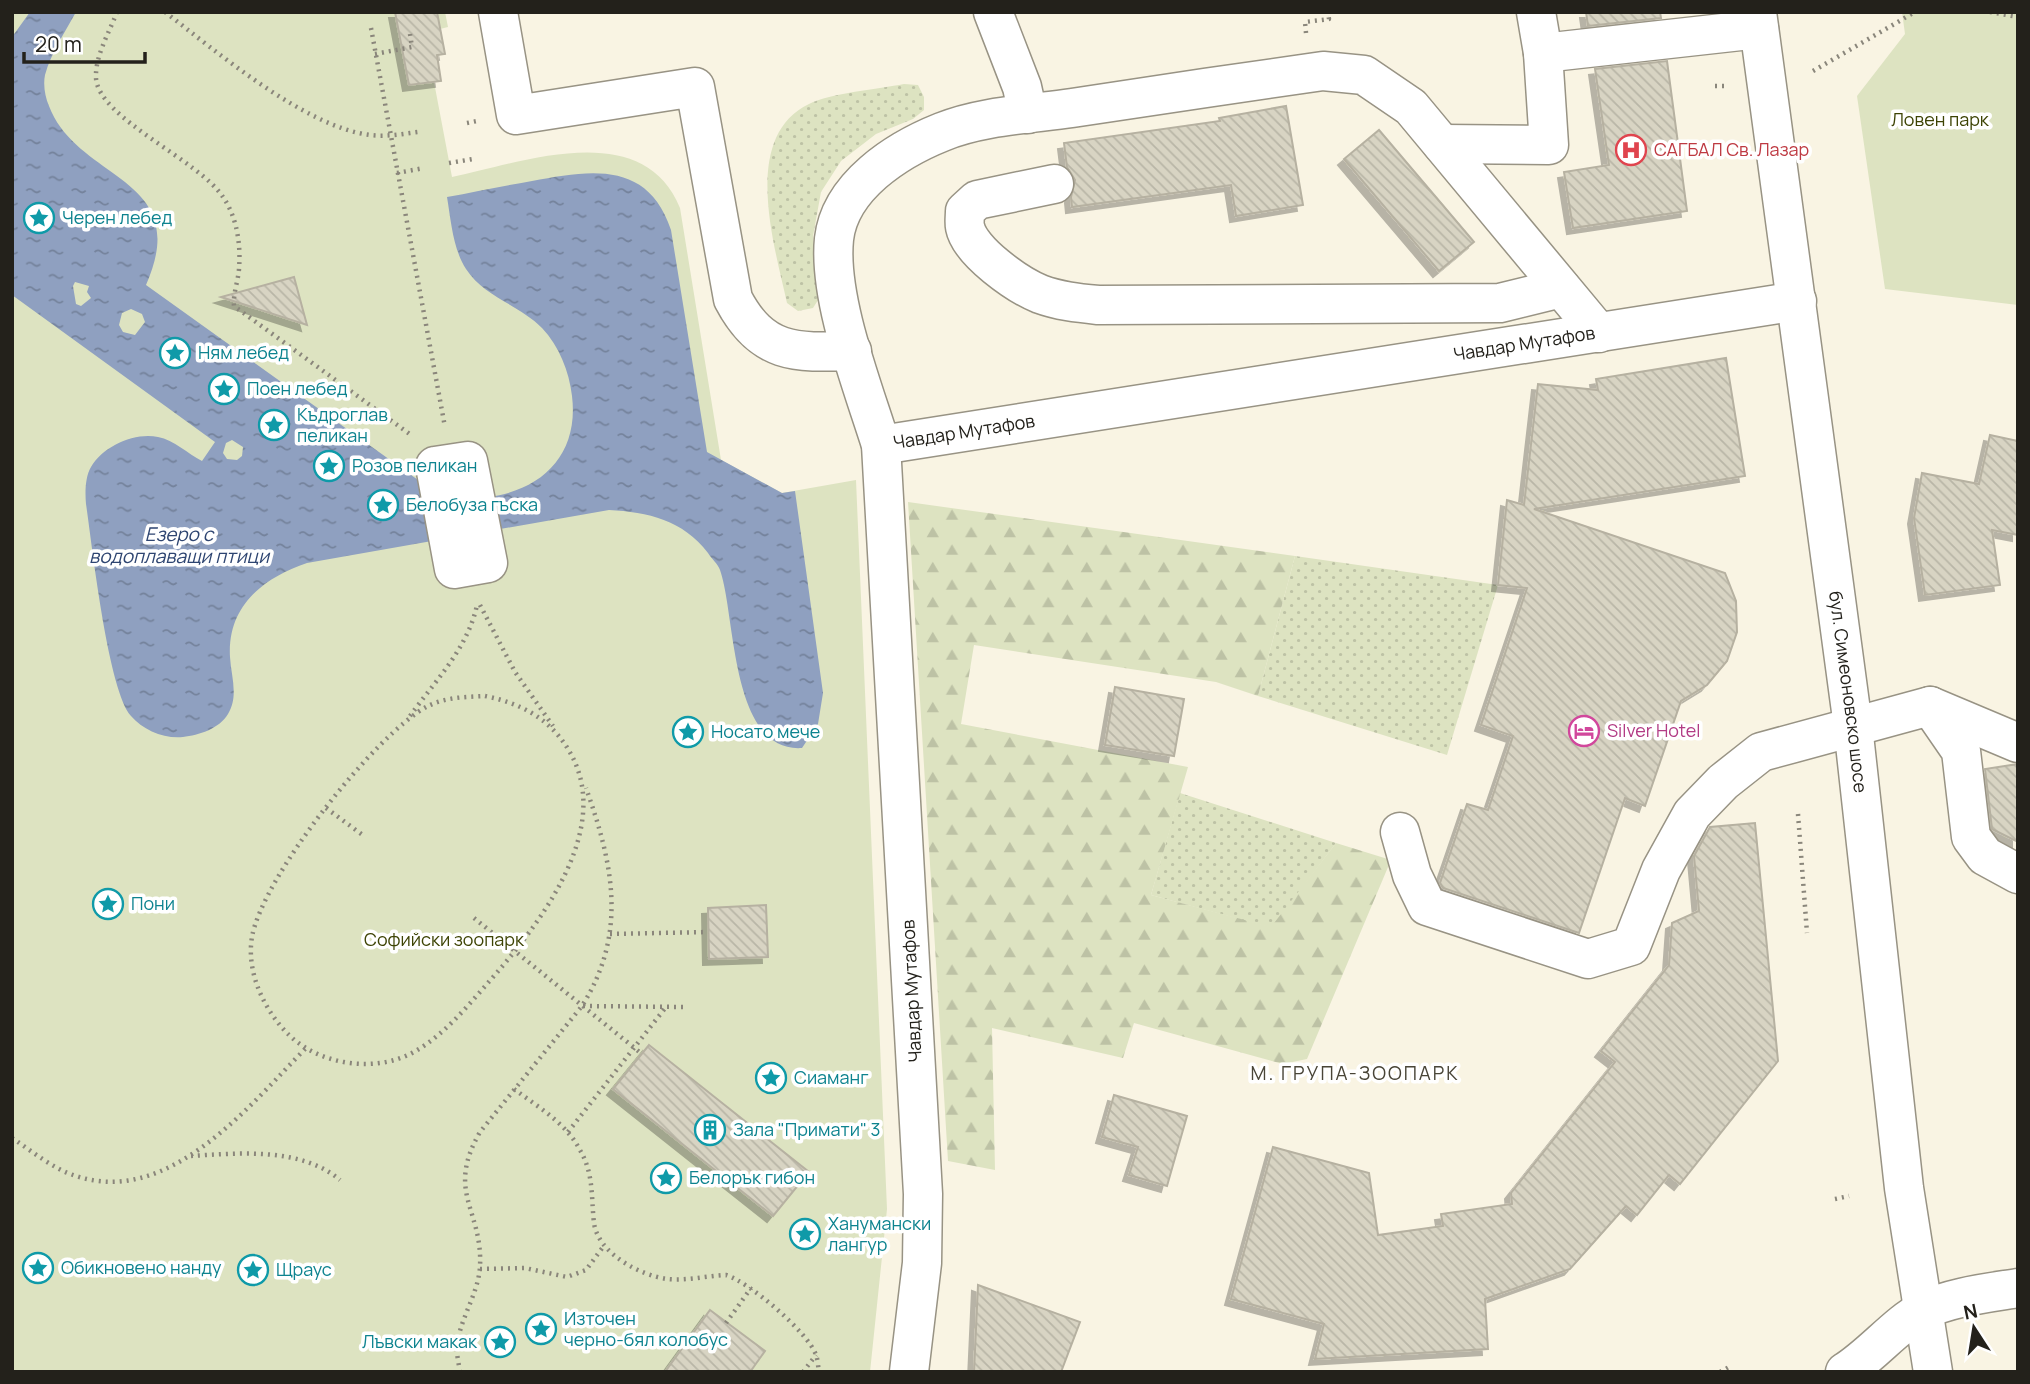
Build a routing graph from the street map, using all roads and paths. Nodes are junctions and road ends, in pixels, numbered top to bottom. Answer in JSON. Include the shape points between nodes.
{"nodes":[{"id":1,"x":117,"y":12,"type":"edge"},
{"id":2,"x":165,"y":12,"type":"edge"},
{"id":3,"x":498,"y":12,"type":"edge"},
{"id":4,"x":993,"y":12,"type":"edge"},
{"id":5,"x":1328,"y":12,"type":"edge"},
{"id":6,"x":1536,"y":12,"type":"edge"},
{"id":7,"x":1915,"y":12,"type":"edge"},
{"id":8,"x":1990,"y":12,"type":"edge"},
{"id":9,"x":2018,"y":17,"type":"edge"},
{"id":10,"x":1758,"y":21,"type":"edge"},
{"id":11,"x":370,"y":28,"type":"dead end"},
{"id":12,"x":410,"y":34,"type":"dead end"},
{"id":13,"x":1308,"y":42,"type":"dead end"},
{"id":14,"x":1543,"y":53,"type":"junction"},
{"id":15,"x":375,"y":54,"type":"junction"},
{"id":16,"x":1813,"y":71,"type":"dead end"},
{"id":17,"x":1715,"y":86,"type":"dead end"},
{"id":18,"x":1724,"y":86,"type":"dead end"},
{"id":19,"x":1028,"y":114,"type":"junction"},
{"id":20,"x":418,"y":132,"type":"dead end"},
{"id":21,"x":390,"y":136,"type":"junction"},
{"id":22,"x":1442,"y":144,"type":"junction"},
{"id":23,"x":473,"y":159,"type":"dead end"},
{"id":24,"x":449,"y":163,"type":"dead end"},
{"id":25,"x":424,"y":168,"type":"dead end"},
{"id":26,"x":397,"y":173,"type":"junction"},
{"id":27,"x":1054,"y":184,"type":"dead end"},
{"id":28,"x":1561,"y":288,"type":"junction"},
{"id":29,"x":1797,"y":301,"type":"junction"},
{"id":30,"x":1599,"y":333,"type":"junction"},
{"id":31,"x":852,"y":351,"type":"junction"},
{"id":32,"x":881,"y":445,"type":"junction"},
{"id":33,"x":1930,"y":706,"type":"junction"},
{"id":34,"x":407,"y":719,"type":"junction"},
{"id":35,"x":1853,"y":726,"type":"junction"},
{"id":36,"x":561,"y":737,"type":"junction"},
{"id":37,"x":2018,"y":743,"type":"edge"},
{"id":38,"x":578,"y":768,"type":"junction"},
{"id":39,"x":326,"y":808,"type":"junction"},
{"id":40,"x":1798,"y":814,"type":"dead end"},
{"id":41,"x":1400,"y":832,"type":"dead end"},
{"id":42,"x":364,"y":836,"type":"dead end"},
{"id":43,"x":2018,"y":874,"type":"edge"},
{"id":44,"x":474,"y":918,"type":"dead end"},
{"id":45,"x":708,"y":932,"type":"dead end"},
{"id":46,"x":1807,"y":933,"type":"dead end"},
{"id":47,"x":610,"y":934,"type":"junction"},
{"id":48,"x":516,"y":951,"type":"junction"},
{"id":49,"x":582,"y":1006,"type":"junction"},
{"id":50,"x":666,"y":1007,"type":"junction"},
{"id":51,"x":686,"y":1007,"type":"dead end"},
{"id":52,"x":306,"y":1048,"type":"junction"},
{"id":53,"x":634,"y":1048,"type":"junction"},
{"id":54,"x":642,"y":1054,"type":"dead end"},
{"id":55,"x":514,"y":1088,"type":"junction"},
{"id":56,"x":568,"y":1132,"type":"junction"},
{"id":57,"x":12,"y":1138,"type":"edge"},
{"id":58,"x":190,"y":1156,"type":"junction"},
{"id":59,"x":340,"y":1180,"type":"dead end"},
{"id":60,"x":1849,"y":1196,"type":"dead end"},
{"id":61,"x":1835,"y":1199,"type":"dead end"},
{"id":62,"x":603,"y":1247,"type":"junction"},
{"id":63,"x":480,"y":1269,"type":"junction"},
{"id":64,"x":751,"y":1288,"type":"junction"},
{"id":65,"x":2018,"y":1288,"type":"edge"},
{"id":66,"x":1922,"y":1311,"type":"junction"},
{"id":67,"x":726,"y":1322,"type":"dead end"},
{"id":68,"x":816,"y":1355,"type":"junction"},
{"id":69,"x":1729,"y":1367,"type":"dead end"},
{"id":70,"x":460,"y":1372,"type":"edge"},
{"id":71,"x":803,"y":1372,"type":"edge"},
{"id":72,"x":819,"y":1372,"type":"edge"},
{"id":73,"x":909,"y":1372,"type":"edge"},
{"id":74,"x":1720,"y":1372,"type":"edge"},
{"id":75,"x":1845,"y":1372,"type":"edge"},
{"id":76,"x":1933,"y":1372,"type":"edge"}],
"edges":[{"from":1,"to":26,"type":"path","via":[[100,55],[97,86],[122,117],[200,172],[224,197],[239,242],[234,306],[452,463]]},
{"from":2,"to":21,"type":"path","via":[[226,60],[320,118],[356,132]]},
{"from":3,"to":31,"type":"street","via":[[516,115],[695,87],[733,299],[745,322],[761,337],[786,349]]},
{"from":4,"to":19,"type":"street"},
{"from":5,"to":13,"type":"path","via":[[1329,19],[1305,22]]},
{"from":6,"to":14,"type":"street"},
{"from":7,"to":16,"type":"path"},
{"from":8,"to":9,"type":"path"},
{"from":10,"to":14,"type":"street"},
{"from":10,"to":29,"type":"street","name":"бул. Симеоновско шосе"},
{"from":11,"to":15,"type":"path"},
{"from":12,"to":15,"type":"path","via":[[412,47]]},
{"from":14,"to":22,"type":"street","via":[[1549,145]]},
{"from":15,"to":21,"type":"path"},
{"from":17,"to":18,"type":"path"},
{"from":19,"to":22,"type":"street","via":[[1323,71],[1364,75],[1411,107]]},
{"from":19,"to":31,"type":"street","via":[[945,130],[910,146],[865,180],[845,206],[835,237],[834,273]]},
{"from":20,"to":21,"type":"path"},
{"from":21,"to":26,"type":"path"},
{"from":22,"to":28,"type":"street"},
{"from":23,"to":24,"type":"path"},
{"from":25,"to":26,"type":"path"},
{"from":27,"to":28,"type":"street","via":[[977,200],[965,211],[964,228],[974,245],[1015,280],[1064,301],[1098,305],[1500,303]]},
{"from":28,"to":30,"type":"street"},
{"from":29,"to":30,"type":"street","name":"Чавдар Мутафов"},
{"from":29,"to":35,"type":"street","name":"бул. Симеоновско шосе"},
{"from":30,"to":32,"type":"street","name":"Чавдар Мутафов"},
{"from":31,"to":32,"type":"street"},
{"from":32,"to":73,"type":"street","name":"Чавдар Мутафов","via":[[923,1194],[922,1263]]},
{"from":33,"to":35,"type":"street"},
{"from":33,"to":37,"type":"street"},
{"from":33,"to":43,"type":"street","via":[[1961,751],[1971,836],[1985,856]]},
{"from":34,"to":36,"type":"path","via":[[448,699],[485,696],[534,713]]},
{"from":34,"to":36,"type":"path","via":[[457,652],[474,621],[478,601],[515,671]]},
{"from":34,"to":39,"type":"path"},
{"from":35,"to":41,"type":"street","via":[[1761,752],[1723,782],[1685,825],[1661,870],[1631,946],[1588,959],[1427,906]]},
{"from":35,"to":66,"type":"street","name":"бул. Симеоновско шосе","via":[[1900,1159]]},
{"from":36,"to":38,"type":"path"},
{"from":38,"to":47,"type":"path","via":[[610,868]]},
{"from":38,"to":48,"type":"path","via":[[585,804],[580,839],[554,894]]},
{"from":39,"to":42,"type":"path"},
{"from":39,"to":52,"type":"path","via":[[282,872],[252,936],[254,972],[266,1007],[289,1036]]},
{"from":40,"to":46,"type":"path"},
{"from":44,"to":48,"type":"path"},
{"from":45,"to":47,"type":"path"},
{"from":47,"to":49,"type":"path","via":[[599,976]]},
{"from":48,"to":49,"type":"path"},
{"from":48,"to":52,"type":"path","via":[[445,1029],[411,1054],[356,1064]]},
{"from":49,"to":50,"type":"path"},
{"from":49,"to":53,"type":"path"},
{"from":49,"to":55,"type":"path"},
{"from":50,"to":51,"type":"path"},
{"from":50,"to":53,"type":"path"},
{"from":52,"to":58,"type":"path","via":[[232,1123]]},
{"from":53,"to":54,"type":"path"},
{"from":53,"to":56,"type":"path"},
{"from":55,"to":56,"type":"path"},
{"from":55,"to":63,"type":"path","via":[[480,1132],[464,1166]]},
{"from":56,"to":62,"type":"path","via":[[587,1165],[594,1224]]},
{"from":57,"to":58,"type":"path","via":[[62,1170],[93,1180],[138,1178]]},
{"from":58,"to":59,"type":"path","via":[[282,1157],[320,1167]]},
{"from":60,"to":61,"type":"path"},
{"from":62,"to":63,"type":"path","via":[[586,1270],[567,1277],[525,1268]]},
{"from":62,"to":64,"type":"path","via":[[648,1274],[667,1279],[726,1275]]},
{"from":63,"to":70,"type":"path","via":[[457,1350]]},
{"from":64,"to":67,"type":"path"},
{"from":64,"to":68,"type":"path","via":[[805,1337]]},
{"from":65,"to":66,"type":"street"},
{"from":66,"to":75,"type":"street"},
{"from":66,"to":76,"type":"street","name":"бул. Симеоновско шосе"},
{"from":68,"to":71,"type":"path"},
{"from":68,"to":72,"type":"path"},
{"from":69,"to":74,"type":"path"}]}
